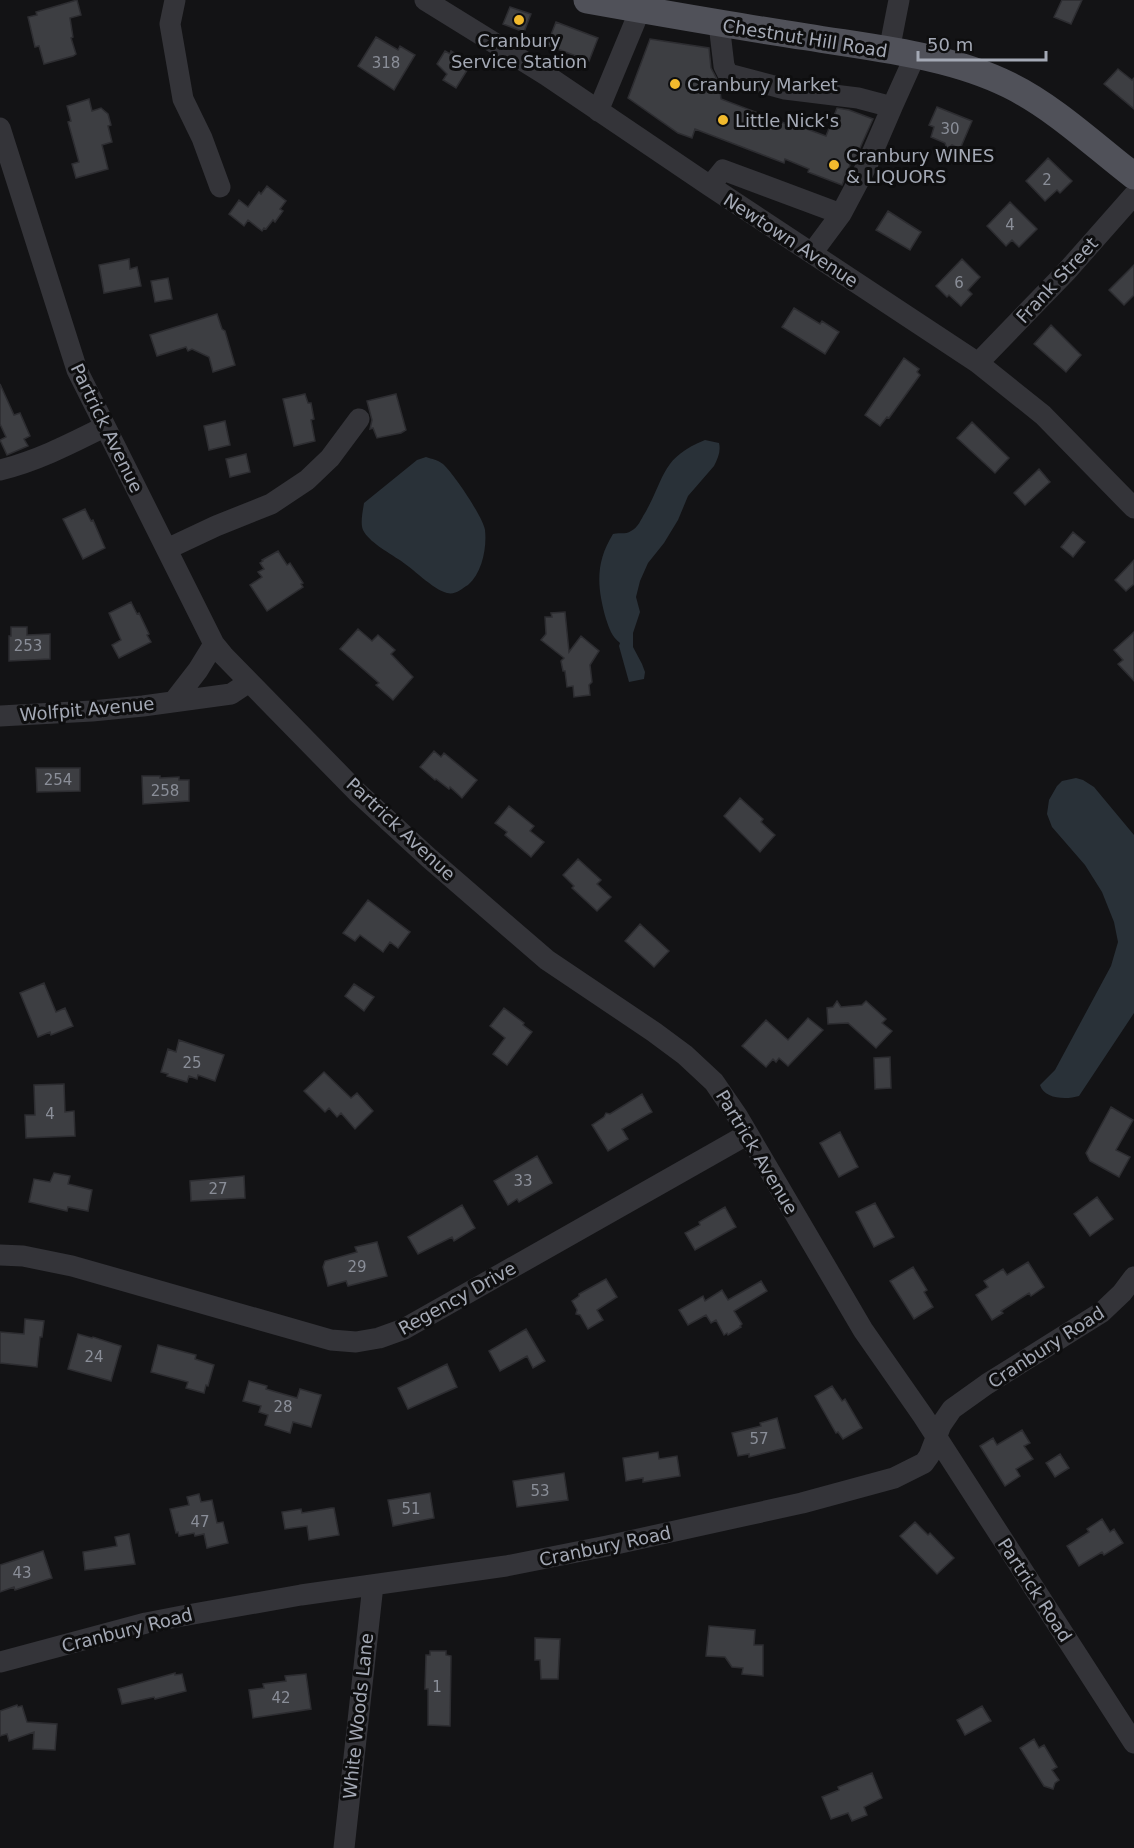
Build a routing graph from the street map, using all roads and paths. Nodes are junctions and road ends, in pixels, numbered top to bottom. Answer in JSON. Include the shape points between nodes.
{"nodes":[{"id":1,"x":175,"y":0,"type":"edge"},
{"id":2,"x":425,"y":0,"type":"edge"},
{"id":3,"x":587,"y":0,"type":"edge"},
{"id":4,"x":899,"y":0,"type":"edge"},
{"id":5,"x":640,"y":10,"type":"junction"},
{"id":6,"x":719,"y":24,"type":"junction"},
{"id":7,"x":902,"y":53,"type":"junction"},
{"id":8,"x":892,"y":107,"type":"junction"},
{"id":9,"x":598,"y":111,"type":"junction"},
{"id":10,"x":0,"y":128,"type":"edge"},
{"id":11,"x":1134,"y":176,"type":"edge"},
{"id":12,"x":710,"y":186,"type":"junction"},
{"id":13,"x":219,"y":187,"type":"dead end"},
{"id":14,"x":1134,"y":195,"type":"edge"},
{"id":15,"x":841,"y":214,"type":"junction"},
{"id":16,"x":812,"y":253,"type":"junction"},
{"id":17,"x":978,"y":363,"type":"junction"},
{"id":18,"x":358,"y":419,"type":"dead end"},
{"id":19,"x":104,"y":427,"type":"junction"},
{"id":20,"x":0,"y":470,"type":"edge"},
{"id":21,"x":1134,"y":508,"type":"edge"},
{"id":22,"x":167,"y":549,"type":"junction"},
{"id":23,"x":214,"y":644,"type":"junction"},
{"id":24,"x":249,"y":682,"type":"junction"},
{"id":25,"x":174,"y":700,"type":"junction"},
{"id":26,"x":0,"y":716,"type":"edge"},
{"id":27,"x":748,"y":1134,"type":"junction"},
{"id":28,"x":0,"y":1255,"type":"edge"},
{"id":29,"x":1134,"y":1277,"type":"edge"},
{"id":30,"x":937,"y":1438,"type":"junction"},
{"id":31,"x":373,"y":1585,"type":"junction"},
{"id":32,"x":0,"y":1662,"type":"edge"},
{"id":33,"x":1134,"y":1743,"type":"edge"},
{"id":34,"x":344,"y":1848,"type":"edge"}],
"edges":[{"from":1,"to":13,"type":"street","via":[[170,24],[183,99]]},
{"from":2,"to":9,"type":"street","name":"Newtown Avenue"},
{"from":3,"to":5,"type":"main road","name":"Chestnut Hill Road"},
{"from":4,"to":7,"type":"street"},
{"from":5,"to":6,"type":"main road","name":"Chestnut Hill Road"},
{"from":5,"to":9,"type":"street"},
{"from":6,"to":7,"type":"main road","name":"Chestnut Hill Road"},
{"from":6,"to":8,"type":"street","via":[[728,74],[785,89],[858,98]]},
{"from":7,"to":8,"type":"street"},
{"from":7,"to":11,"type":"main road","name":"Chestnut Hill Road","via":[[968,69],[1011,86]]},
{"from":8,"to":15,"type":"street"},
{"from":9,"to":12,"type":"street","name":"Newtown Avenue"},
{"from":10,"to":19,"type":"street","name":"Partrick Avenue","via":[[75,364]]},
{"from":12,"to":15,"type":"street","via":[[723,170]]},
{"from":12,"to":16,"type":"street","name":"Newtown Avenue"},
{"from":14,"to":17,"type":"street","name":"Frank Street"},
{"from":15,"to":16,"type":"street"},
{"from":16,"to":17,"type":"street","name":"Newtown Avenue"},
{"from":17,"to":21,"type":"street","name":"Newtown Avenue","via":[[1043,415]]},
{"from":18,"to":22,"type":"street","via":[[330,458],[307,480],[271,504]]},
{"from":19,"to":20,"type":"street","via":[[43,456]]},
{"from":19,"to":22,"type":"street","name":"Partrick Avenue"},
{"from":22,"to":23,"type":"street","name":"Partrick Avenue"},
{"from":23,"to":24,"type":"street","name":"Partrick Avenue"},
{"from":23,"to":25,"type":"street","name":"Wolfpit Avenue"},
{"from":24,"to":25,"type":"street","name":"Wolfpit Avenue","via":[[231,694]]},
{"from":24,"to":27,"type":"street","name":"Partrick Avenue","via":[[388,821],[547,960],[703,1070],[722,1091]]},
{"from":25,"to":26,"type":"street","name":"Wolfpit Avenue","via":[[92,711]]},
{"from":27,"to":28,"type":"street","name":"Regency Drive","via":[[419,1322],[379,1338],[331,1340],[72,1266]]},
{"from":27,"to":30,"type":"street","name":"Partrick Avenue","via":[[857,1321]]},
{"from":29,"to":30,"type":"street","name":"Cranbury Road","via":[[1102,1312],[952,1409]]},
{"from":30,"to":31,"type":"street","name":"Cranbury Road","via":[[924,1463],[894,1478],[850,1490],[584,1551]]},
{"from":30,"to":33,"type":"street","name":"Partrick Road"},
{"from":31,"to":32,"type":"street","name":"Cranbury Road","via":[[146,1623]]},
{"from":31,"to":34,"type":"street","name":"White Woods Lane"}]}
